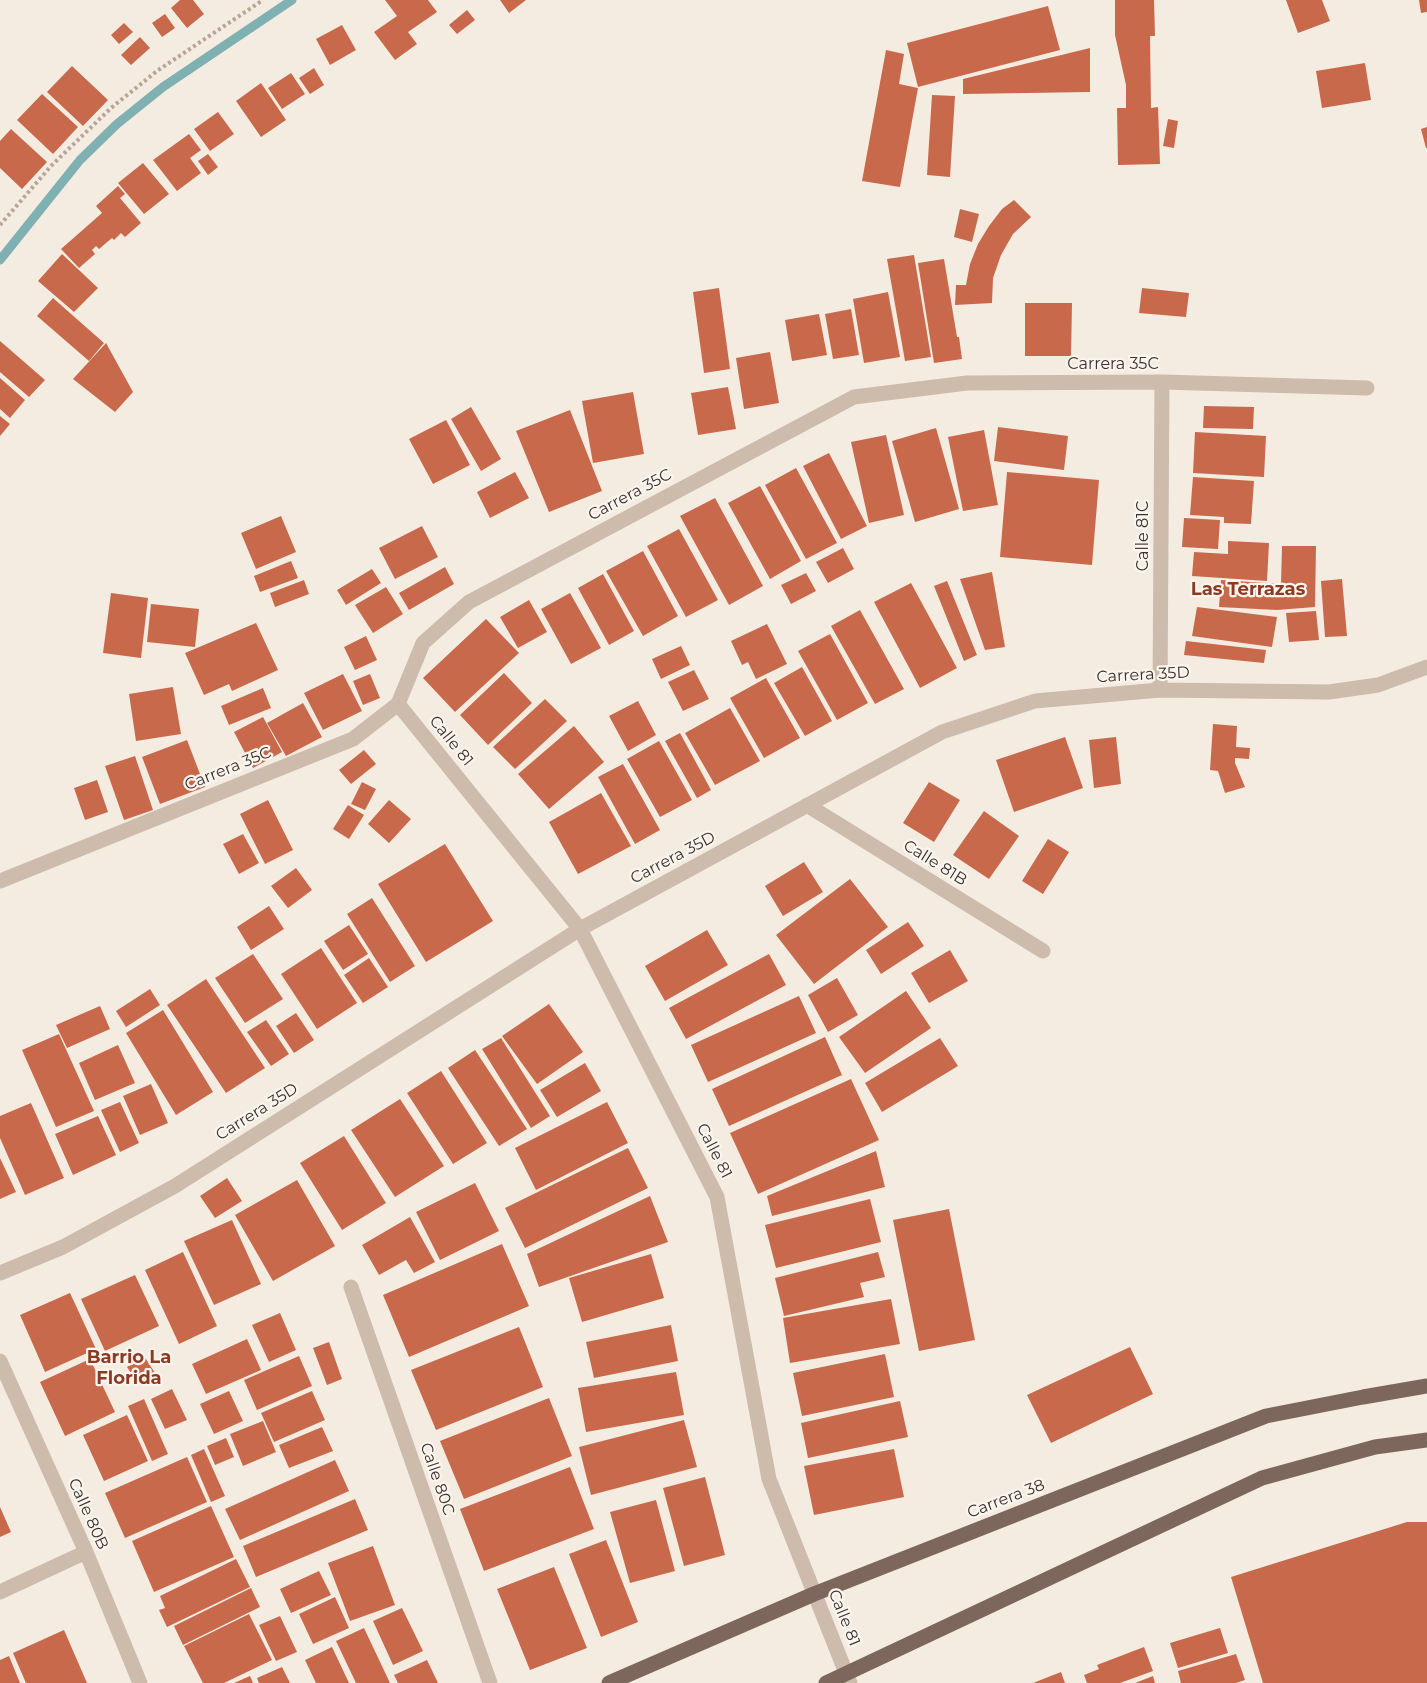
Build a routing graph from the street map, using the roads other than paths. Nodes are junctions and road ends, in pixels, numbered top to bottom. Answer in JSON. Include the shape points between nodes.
{"nodes":[{"id":1,"x":1162,"y":382,"type":"junction"},
{"id":2,"x":1367,"y":388,"type":"dead end"},
{"id":3,"x":1427,"y":667,"type":"edge"},
{"id":4,"x":1160,"y":690,"type":"junction"},
{"id":5,"x":398,"y":704,"type":"junction"},
{"id":6,"x":807,"y":806,"type":"junction"},
{"id":7,"x":0,"y":881,"type":"edge"},
{"id":8,"x":580,"y":929,"type":"junction"},
{"id":9,"x":1043,"y":951,"type":"dead end"},
{"id":10,"x":0,"y":1273,"type":"edge"},
{"id":11,"x":351,"y":1287,"type":"dead end"},
{"id":12,"x":0,"y":1361,"type":"edge"},
{"id":13,"x":1427,"y":1386,"type":"edge"},
{"id":14,"x":1427,"y":1440,"type":"edge"},
{"id":15,"x":86,"y":1552,"type":"junction"},
{"id":16,"x":0,"y":1592,"type":"edge"},
{"id":17,"x":814,"y":1594,"type":"junction"},
{"id":18,"x":849,"y":1678,"type":"edge"},
{"id":19,"x":140,"y":1683,"type":"edge"},
{"id":20,"x":490,"y":1683,"type":"edge"},
{"id":21,"x":609,"y":1683,"type":"edge"},
{"id":22,"x":826,"y":1683,"type":"edge"}],
"edges":[{"from":1,"to":2,"type":"street","name":"Carrera 35C"},
{"from":1,"to":4,"type":"street","name":"Calle 81C"},
{"from":1,"to":5,"type":"street","name":"Carrera 35C","via":[[967,383],[854,396],[469,602],[423,643]]},
{"from":3,"to":4,"type":"street","name":"Carrera 35D","via":[[1378,685],[1329,692]]},
{"from":4,"to":6,"type":"street","name":"Carrera 35D","via":[[1035,701],[942,732]]},
{"from":5,"to":7,"type":"street","name":"Carrera 35C","via":[[352,739]]},
{"from":5,"to":8,"type":"street","name":"Calle 81"},
{"from":6,"to":8,"type":"street","name":"Carrera 35D"},
{"from":6,"to":9,"type":"street","name":"Calle 81B"},
{"from":8,"to":10,"type":"street","name":"Carrera 35D","via":[[175,1186],[63,1247]]},
{"from":8,"to":17,"type":"street","name":"Calle 81","via":[[717,1197],[769,1479]]},
{"from":11,"to":20,"type":"street","name":"Calle 80C"},
{"from":12,"to":15,"type":"street","name":"Calle 80B"},
{"from":13,"to":17,"type":"main road","name":"Carrera 38","via":[[1266,1416]]},
{"from":14,"to":18,"type":"main road","via":[[1375,1447],[1262,1479]]},
{"from":15,"to":16,"type":"street"},
{"from":15,"to":19,"type":"street","name":"Calle 80B"},
{"from":17,"to":18,"type":"street","name":"Calle 81"},
{"from":17,"to":21,"type":"main road","name":"Carrera 38"},
{"from":18,"to":22,"type":"main road"}]}
